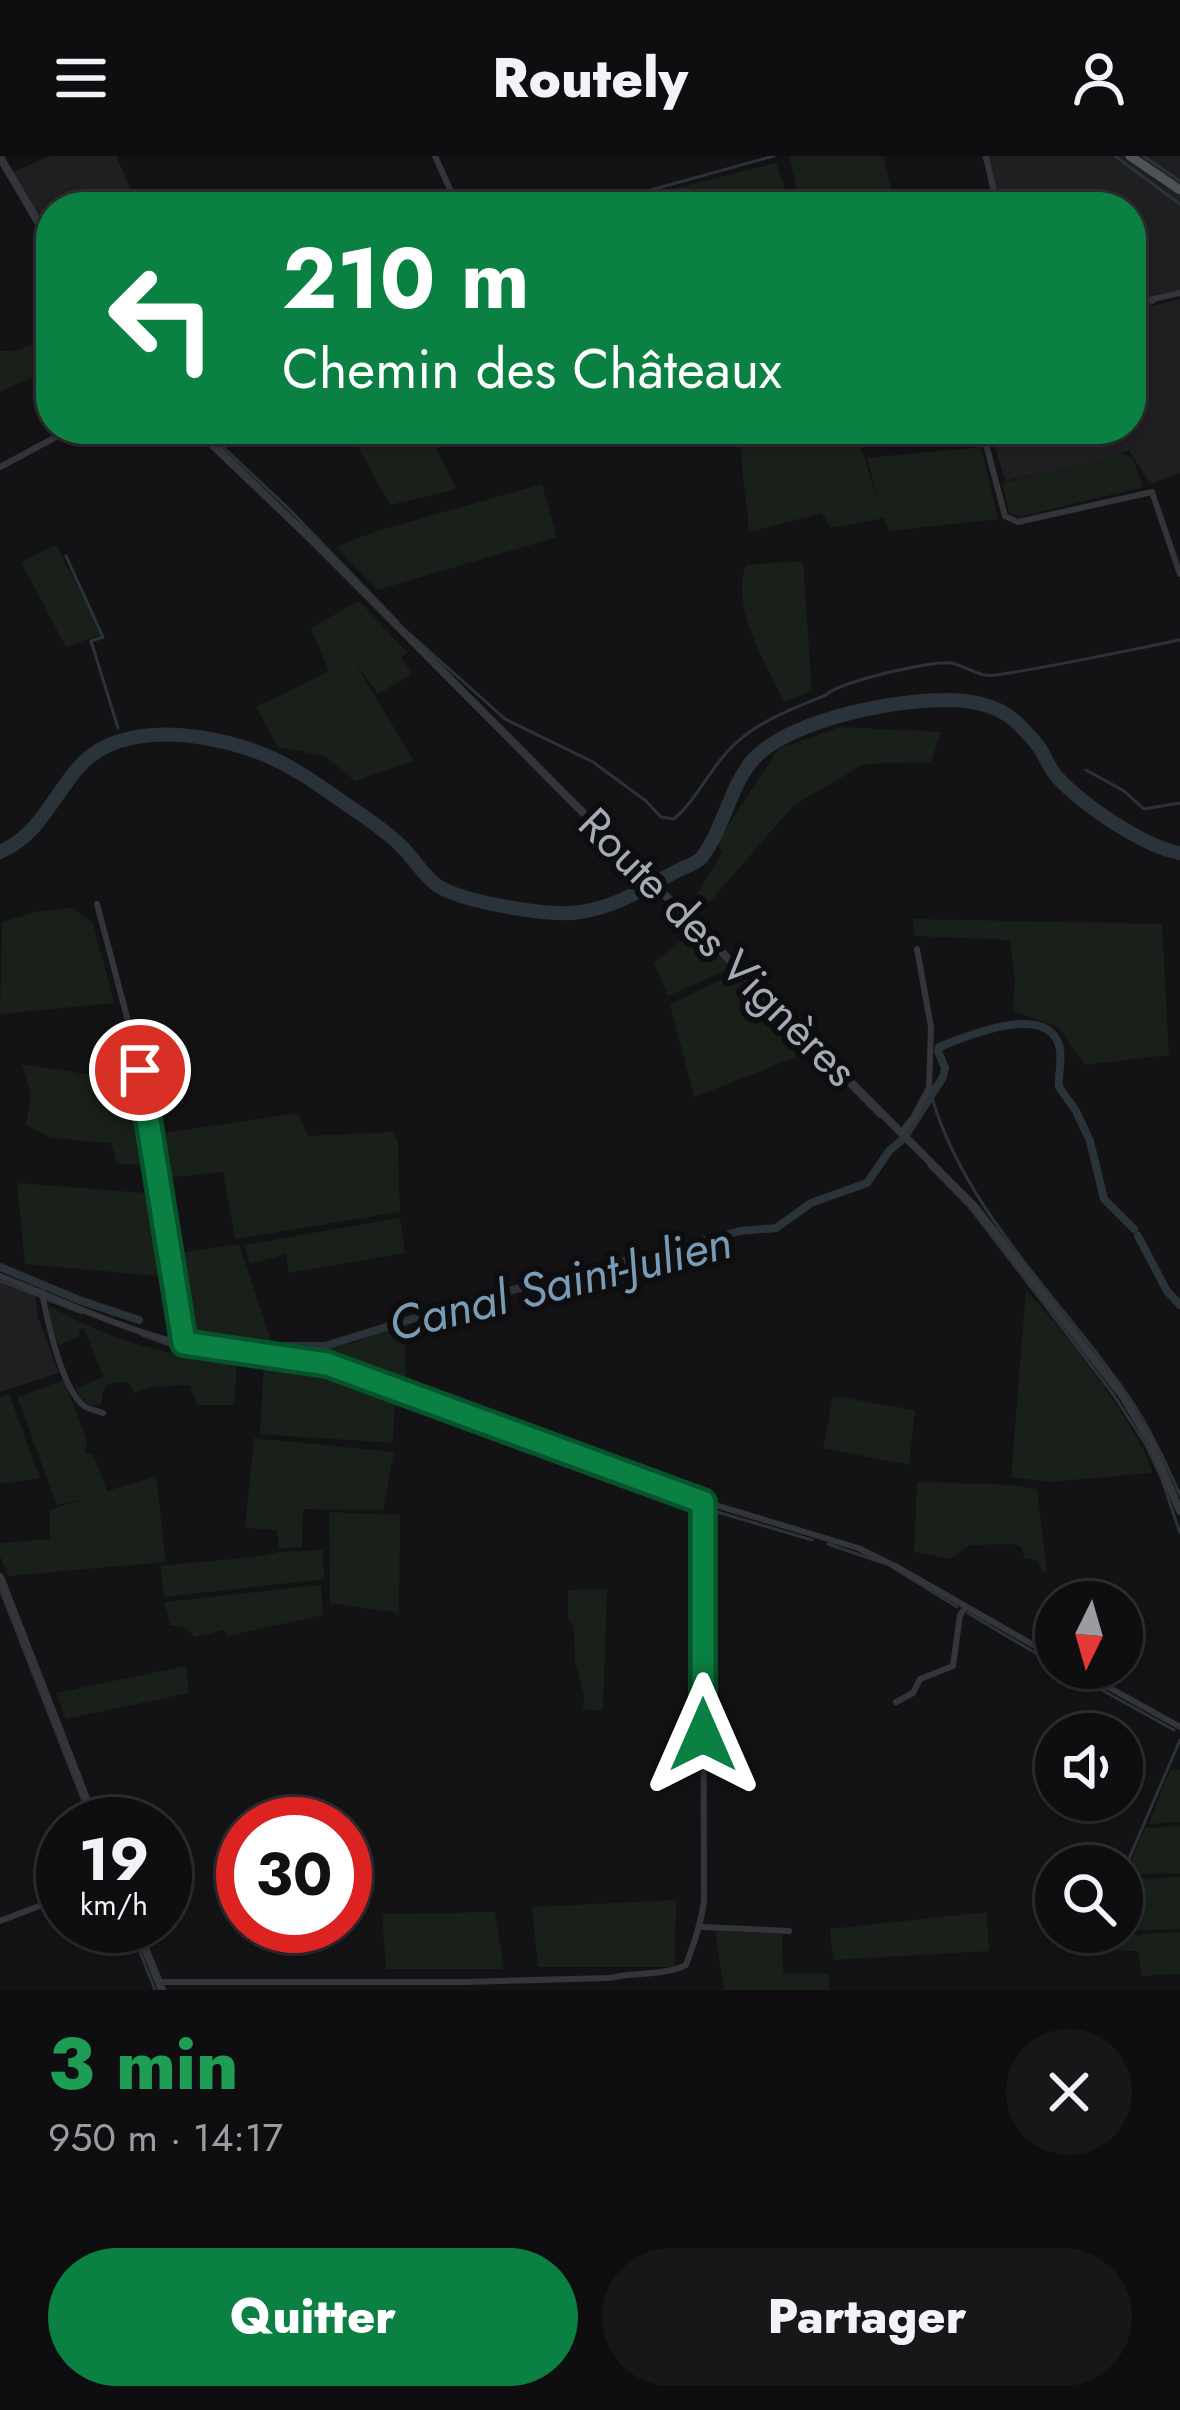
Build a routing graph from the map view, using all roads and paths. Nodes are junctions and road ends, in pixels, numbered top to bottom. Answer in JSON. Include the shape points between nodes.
{"nodes":[{"id":1,"x":435,"y":156,"type":"edge"},
{"id":2,"x":986,"y":156,"type":"edge"},
{"id":3,"x":1130,"y":156,"type":"edge"},
{"id":4,"x":0,"y":157,"type":"edge"},
{"id":5,"x":1180,"y":190,"type":"edge"},
{"id":6,"x":451,"y":192,"type":"edge"},
{"id":7,"x":994,"y":192,"type":"edge"},
{"id":8,"x":36,"y":218,"type":"edge"},
{"id":9,"x":1180,"y":293,"type":"edge"},
{"id":10,"x":1146,"y":301,"type":"edge"},
{"id":11,"x":43,"y":444,"type":"edge"},
{"id":12,"x":212,"y":444,"type":"edge"},
{"id":13,"x":986,"y":444,"type":"edge"},
{"id":14,"x":0,"y":467,"type":"edge"},
{"id":15,"x":1180,"y":574,"type":"edge"},
{"id":16,"x":97,"y":904,"type":"dead end"},
{"id":17,"x":917,"y":949,"type":"dead end"},
{"id":18,"x":906,"y":1134,"type":"junction"},
{"id":19,"x":0,"y":1276,"type":"edge"},
{"id":20,"x":42,"y":1292,"type":"junction"},
{"id":21,"x":184,"y":1343,"type":"junction"},
{"id":22,"x":103,"y":1413,"type":"dead end"},
{"id":23,"x":703,"y":1502,"type":"junction"},
{"id":24,"x":1180,"y":1511,"type":"edge"},
{"id":25,"x":0,"y":1577,"type":"edge"},
{"id":26,"x":967,"y":1606,"type":"junction"},
{"id":27,"x":1035,"y":1646,"type":"edge"},
{"id":28,"x":1112,"y":1689,"type":"edge"},
{"id":29,"x":896,"y":1702,"type":"dead end"},
{"id":30,"x":1180,"y":1727,"type":"edge"},
{"id":31,"x":86,"y":1797,"type":"edge"},
{"id":32,"x":36,"y":1908,"type":"edge"},
{"id":33,"x":0,"y":1922,"type":"edge"},
{"id":34,"x":701,"y":1927,"type":"junction"},
{"id":35,"x":789,"y":1930,"type":"dead end"},
{"id":36,"x":147,"y":1953,"type":"edge"},
{"id":37,"x":160,"y":1986,"type":"edge"}],
"edges":[{"from":1,"to":6,"type":"street"},
{"from":2,"to":7,"type":"street"},
{"from":3,"to":5,"type":"main road"},
{"from":4,"to":8,"type":"street"},
{"from":9,"to":10,"type":"street"},
{"from":11,"to":14,"type":"street"},
{"from":12,"to":18,"type":"street","name":"Route des Vignères"},
{"from":13,"to":15,"type":"street","via":[[1010,520],[1151,492]]},
{"from":16,"to":21,"type":"street","via":[[140,1070]]},
{"from":17,"to":18,"type":"street","via":[[931,1027],[928,1088]]},
{"from":18,"to":24,"type":"street","name":"Route des Vignères","via":[[974,1206],[1122,1395]]},
{"from":19,"to":20,"type":"street"},
{"from":20,"to":21,"type":"street"},
{"from":20,"to":22,"type":"street","via":[[71,1391]]},
{"from":21,"to":23,"type":"street","via":[[327,1364]]},
{"from":23,"to":26,"type":"street","via":[[858,1548]]},
{"from":23,"to":34,"type":"street"},
{"from":25,"to":31,"type":"street"},
{"from":26,"to":27,"type":"street"},
{"from":26,"to":29,"type":"street","via":[[953,1666],[920,1679]]},
{"from":28,"to":30,"type":"street"},
{"from":32,"to":33,"type":"street"},
{"from":34,"to":35,"type":"street"},
{"from":34,"to":37,"type":"street","via":[[682,1968],[609,1978]]},
{"from":36,"to":37,"type":"street"}]}
